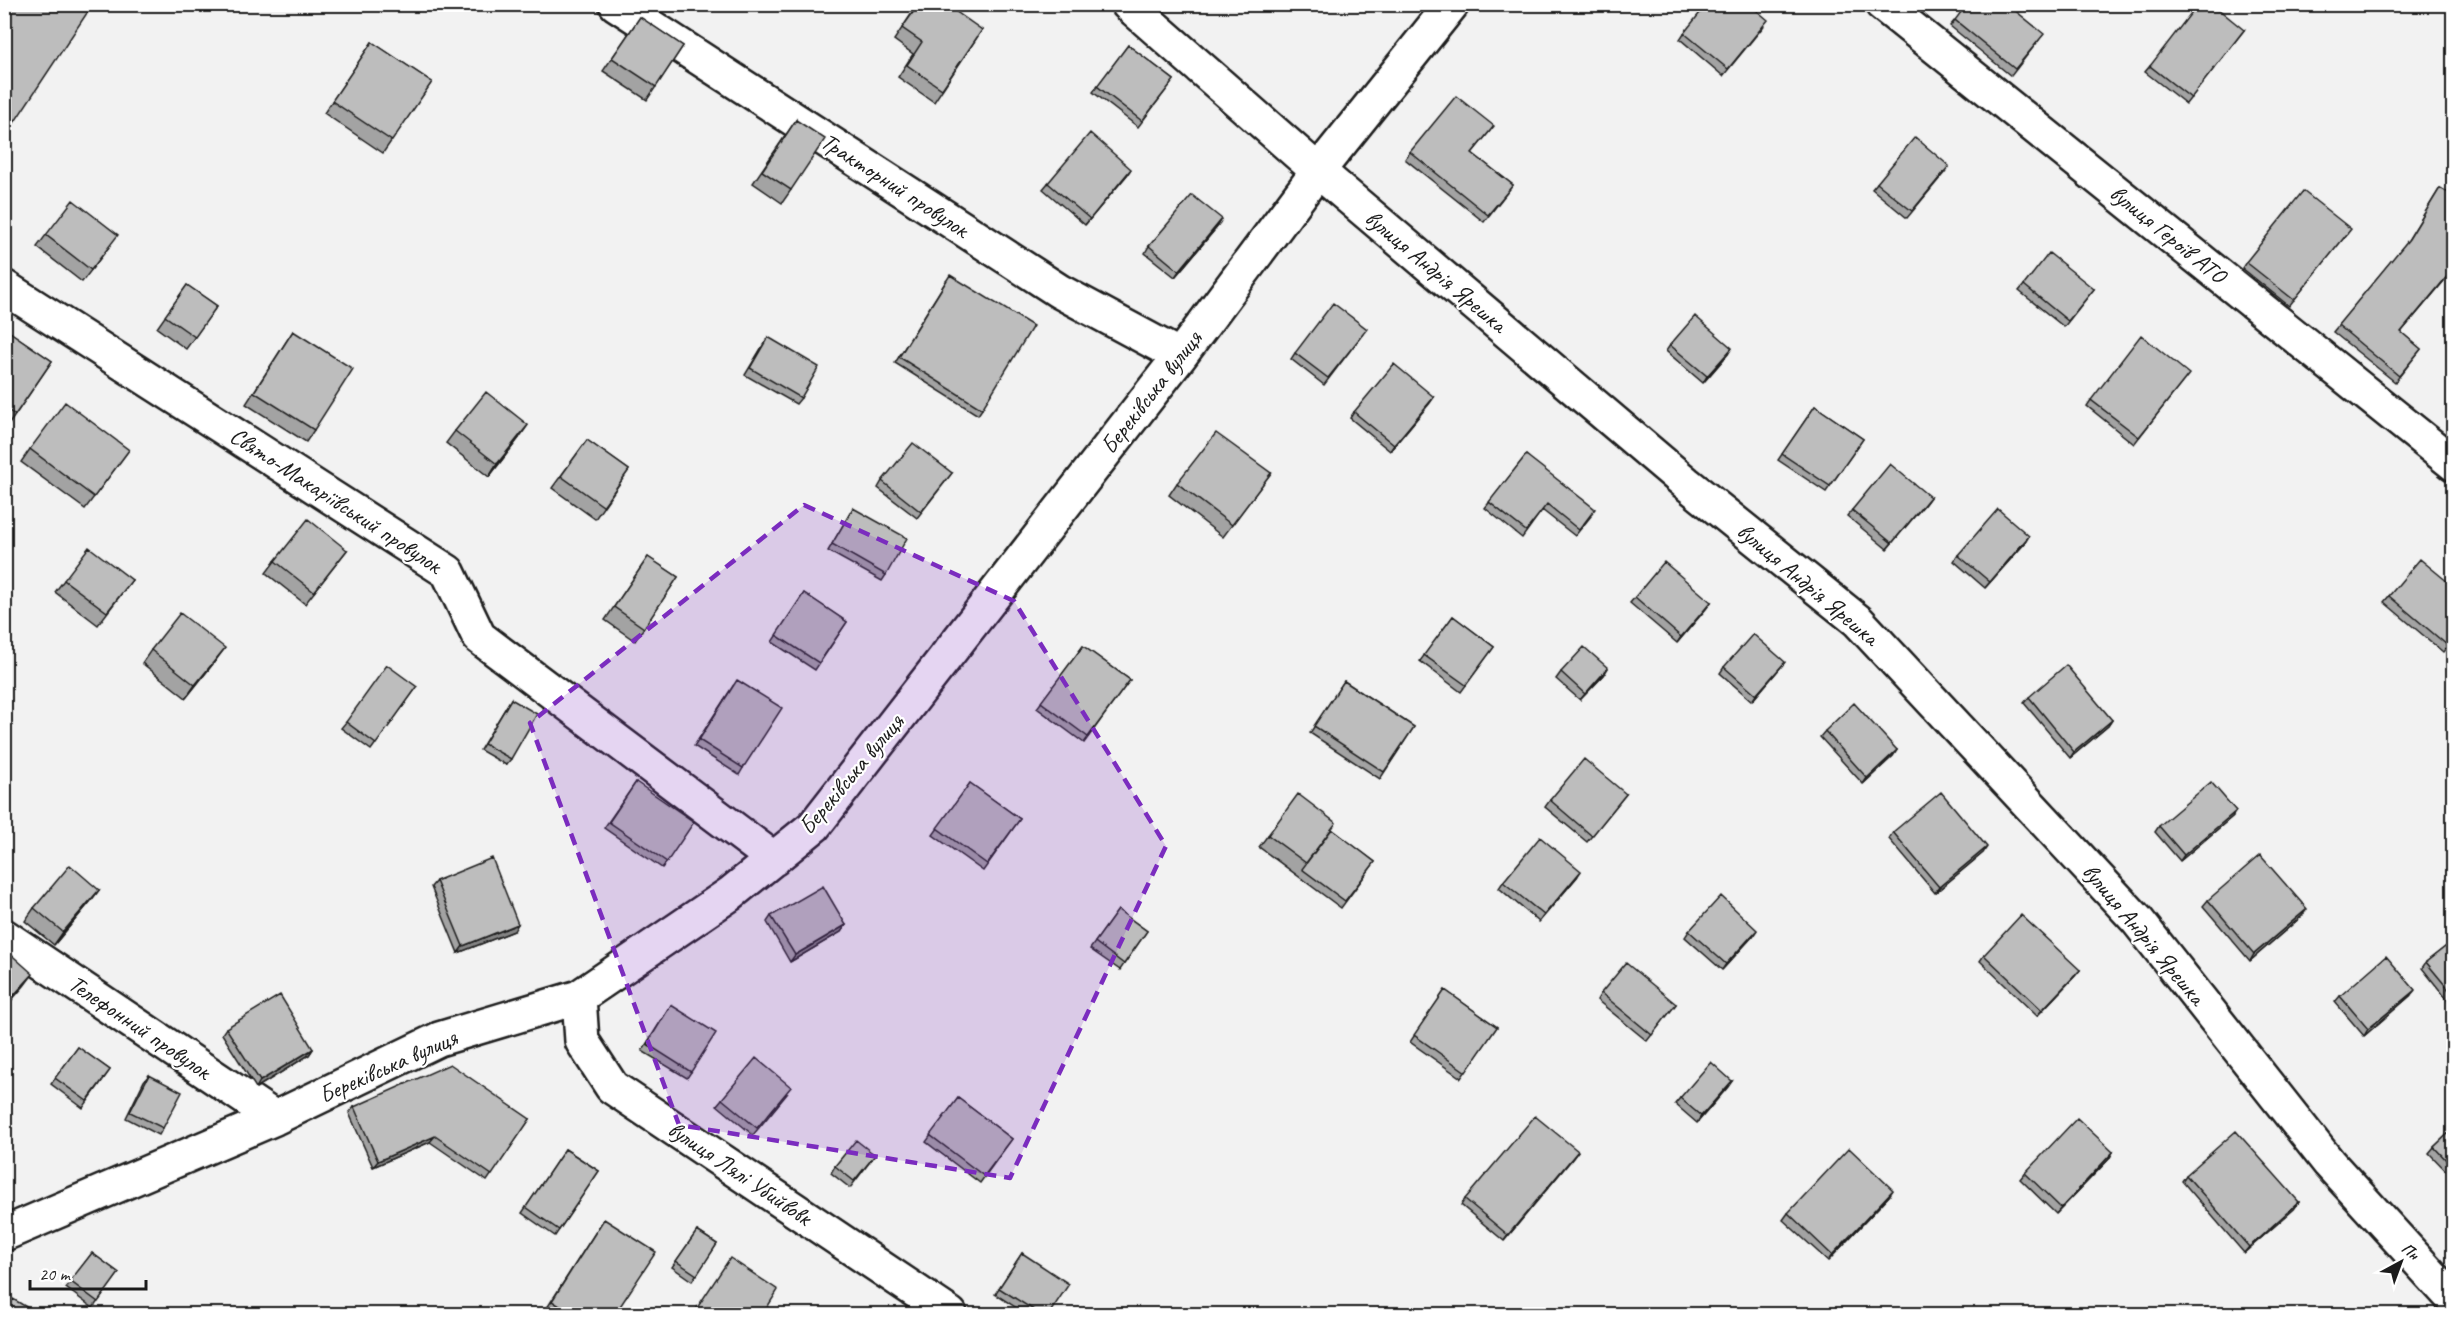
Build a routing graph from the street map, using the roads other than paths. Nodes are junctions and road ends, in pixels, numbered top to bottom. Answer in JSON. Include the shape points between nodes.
{"nodes":[{"id":1,"x":616,"y":4,"type":"edge"},
{"id":2,"x":1128,"y":4,"type":"edge"},
{"id":3,"x":1452,"y":4,"type":"edge"},
{"id":4,"x":1882,"y":4,"type":"edge"},
{"id":5,"x":1318,"y":171,"type":"junction"},
{"id":6,"x":4,"y":287,"type":"edge"},
{"id":7,"x":1180,"y":356,"type":"junction"},
{"id":8,"x":2454,"y":464,"type":"edge"},
{"id":9,"x":774,"y":859,"type":"junction"},
{"id":10,"x":4,"y":936,"type":"edge"},
{"id":11,"x":579,"y":997,"type":"junction"},
{"id":12,"x":275,"y":1118,"type":"junction"},
{"id":13,"x":4,"y":1234,"type":"edge"},
{"id":14,"x":2454,"y":1300,"type":"edge"},
{"id":15,"x":950,"y":1314,"type":"edge"}],
"edges":[{"from":1,"to":7,"type":"street","name":"Тракторний провулок","via":[[1059,291]]},
{"from":2,"to":5,"type":"street","name":"вулиця Андрія Ярешка"},
{"from":3,"to":5,"type":"street","name":"Береківська вулиця"},
{"from":4,"to":8,"type":"street","name":"вулиця Героїв АТО"},
{"from":5,"to":7,"type":"street","name":"Береківська вулиця"},
{"from":5,"to":14,"type":"street","name":"вулиця Андрія Ярешка","via":[[1686,483],[1858,621],[2137,920],[2329,1163]]},
{"from":6,"to":9,"type":"street","name":"Свято-Макаріївський провулок","via":[[448,572],[479,637]]},
{"from":7,"to":9,"type":"street","name":"Береківська вулиця","via":[[814,826]]},
{"from":9,"to":11,"type":"street","name":"Береківська вулиця","via":[[730,894]]},
{"from":10,"to":12,"type":"street","name":"Телефонний провулок"},
{"from":11,"to":12,"type":"street","name":"Береківська вулиця","via":[[439,1039]]},
{"from":11,"to":15,"type":"street","name":"вулиця Лялі Убийвовк","via":[[582,1041],[612,1087]]},
{"from":12,"to":13,"type":"street","name":"Береківська вулиця"}]}
